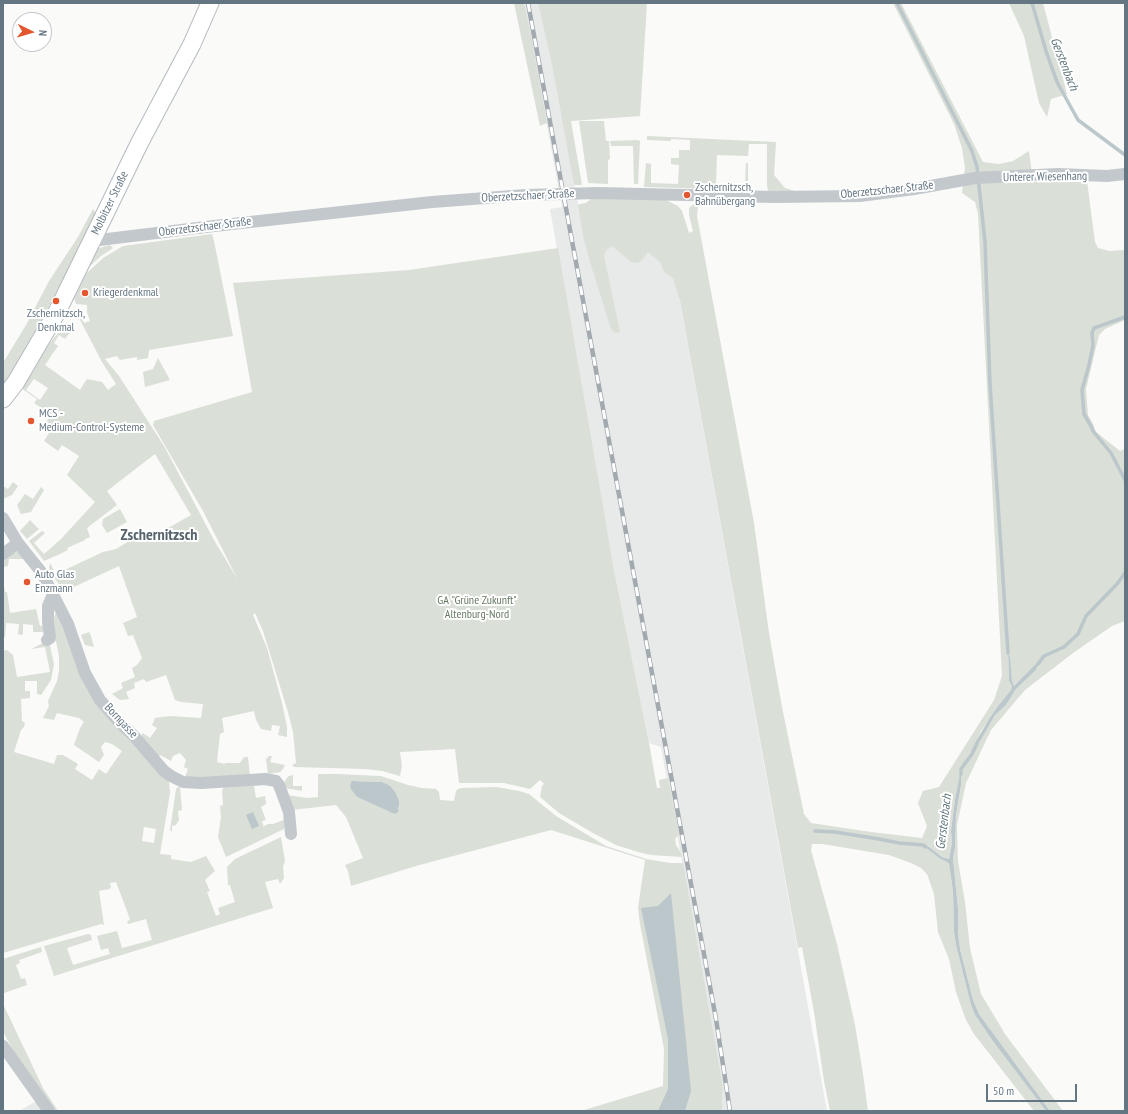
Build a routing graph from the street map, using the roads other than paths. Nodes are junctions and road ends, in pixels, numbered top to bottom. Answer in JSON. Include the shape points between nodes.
{"nodes":[{"id":1,"x":210,"y":3,"type":"edge"},
{"id":2,"x":1125,"y":174,"type":"edge"},
{"id":3,"x":975,"y":179,"type":"joint"},
{"id":4,"x":91,"y":241,"type":"junction"},
{"id":5,"x":3,"y":399,"type":"edge"},
{"id":6,"x":3,"y":518,"type":"edge"},
{"id":7,"x":18,"y":543,"type":"junction"},
{"id":8,"x":3,"y":554,"type":"edge"},
{"id":9,"x":53,"y":594,"type":"junction"},
{"id":10,"x":47,"y":640,"type":"dead end"},
{"id":11,"x":291,"y":834,"type":"dead end"},
{"id":12,"x":3,"y":1046,"type":"edge"},
{"id":13,"x":49,"y":1111,"type":"edge"}],
"edges":[{"from":1,"to":4,"type":"street","name":"Molbitzer Straße","via":[[192,44]]},
{"from":2,"to":3,"type":"street","name":"Unterer Wiesenhang","via":[[1058,174]]},
{"from":3,"to":4,"type":"street","name":"Oberzetzschaer Straße","via":[[860,196],[775,197],[596,192],[526,195],[432,202]]},
{"from":4,"to":5,"type":"street","name":"Molbitzer Straße","via":[[46,333]]},
{"from":6,"to":7,"type":"street","name":"Borngasse"},
{"from":7,"to":8,"type":"street"},
{"from":7,"to":9,"type":"street","name":"Borngasse","via":[[39,569]]},
{"from":9,"to":10,"type":"street","via":[[48,606],[50,638]]},
{"from":9,"to":11,"type":"street","name":"Borngasse","via":[[68,624],[85,673],[95,691],[119,722],[164,771],[183,782],[196,784],[260,779],[276,781],[289,812]]},
{"from":12,"to":13,"type":"street"}]}
